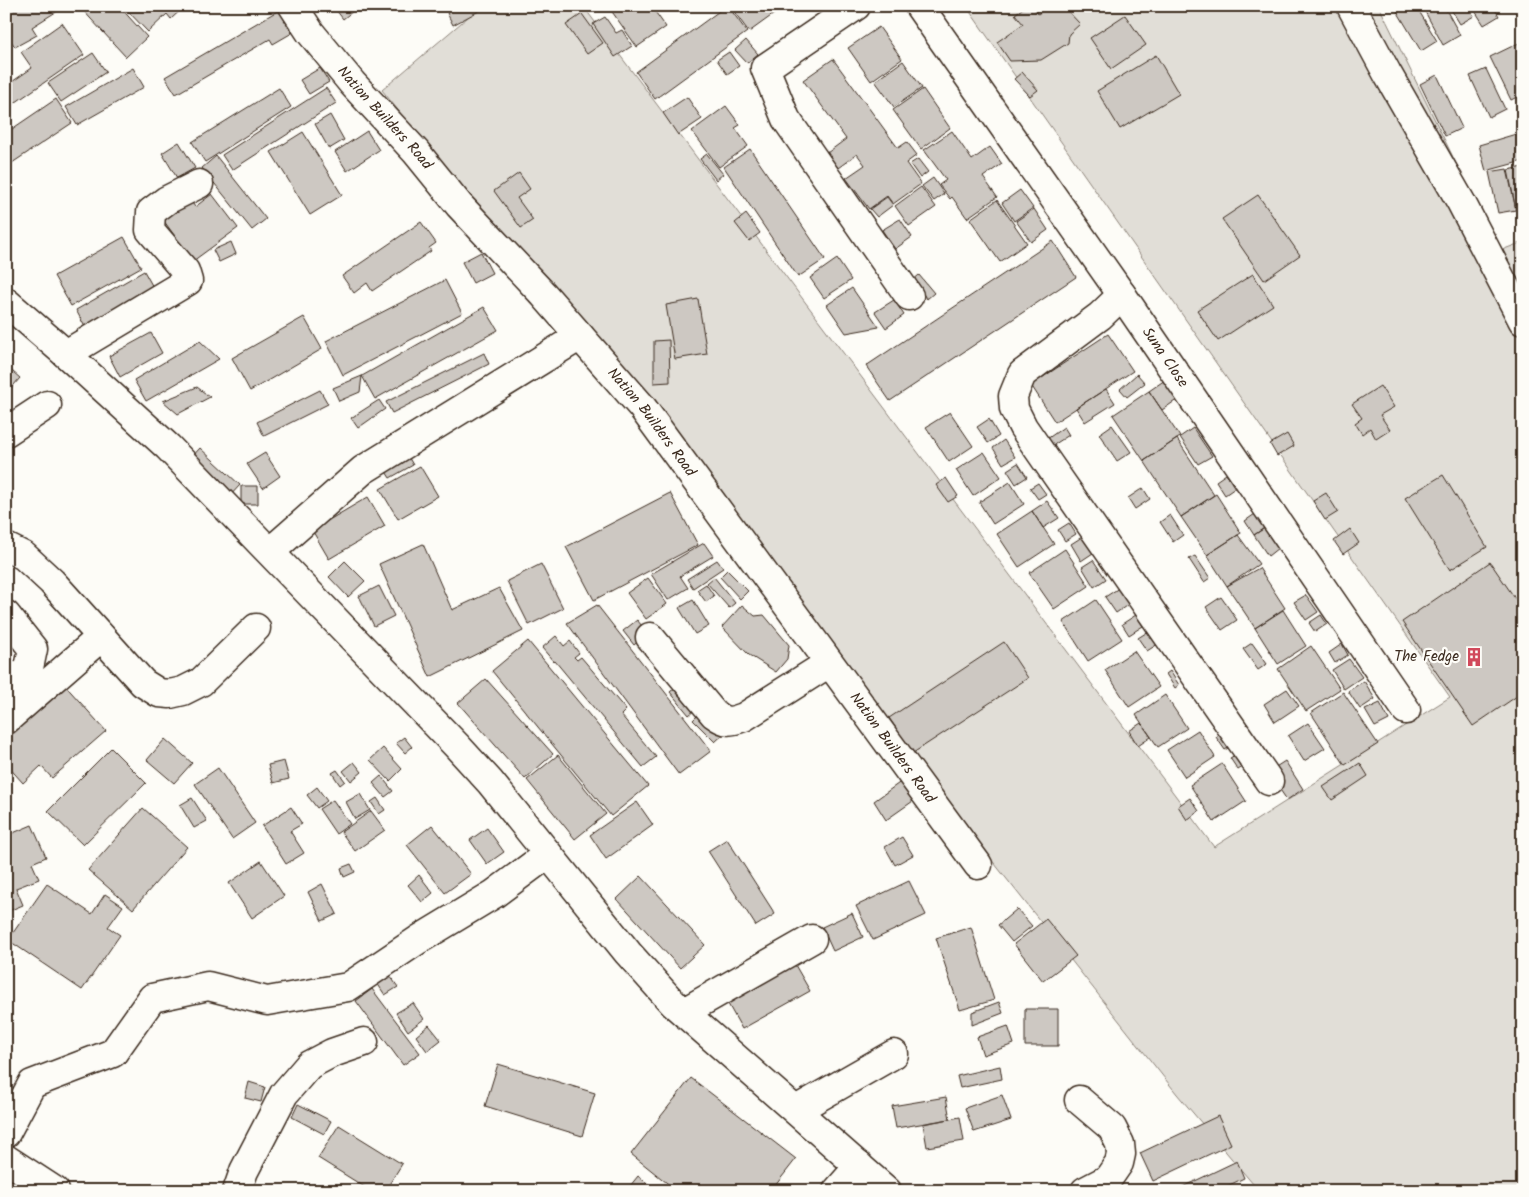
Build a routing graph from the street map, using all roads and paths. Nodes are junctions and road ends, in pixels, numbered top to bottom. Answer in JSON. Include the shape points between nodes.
{"nodes":[{"id":1,"x":293,"y":6,"type":"edge"},
{"id":2,"x":856,"y":6,"type":"edge"},
{"id":3,"x":919,"y":6,"type":"edge"},
{"id":4,"x":1350,"y":6,"type":"edge"},
{"id":5,"x":199,"y":184,"type":"dead end"},
{"id":6,"x":909,"y":296,"type":"dead end"},
{"id":7,"x":1122,"y":296,"type":"junction"},
{"id":8,"x":6,"y":302,"type":"edge"},
{"id":9,"x":1523,"y":321,"type":"edge"},
{"id":10,"x":580,"y":336,"type":"junction"},
{"id":11,"x":66,"y":354,"type":"junction"},
{"id":12,"x":47,"y":405,"type":"dead end"},
{"id":13,"x":6,"y":432,"type":"edge"},
{"id":14,"x":6,"y":547,"type":"edge"},
{"id":15,"x":271,"y":551,"type":"junction"},
{"id":16,"x":6,"y":615,"type":"edge"},
{"id":17,"x":256,"y":628,"type":"dead end"},
{"id":18,"x":650,"y":637,"type":"dead end"},
{"id":19,"x":101,"y":638,"type":"junction"},
{"id":20,"x":829,"y":663,"type":"junction"},
{"id":21,"x":6,"y":687,"type":"edge"},
{"id":22,"x":1406,"y":710,"type":"dead end"},
{"id":23,"x":6,"y":720,"type":"edge"},
{"id":24,"x":1269,"y":781,"type":"dead end"},
{"id":25,"x":548,"y":854,"type":"junction"},
{"id":26,"x":978,"y":866,"type":"dead end"},
{"id":27,"x":812,"y":939,"type":"dead end"},
{"id":28,"x":684,"y":1012,"type":"junction"},
{"id":29,"x":364,"y":1042,"type":"dead end"},
{"id":30,"x":894,"y":1054,"type":"dead end"},
{"id":31,"x":1079,"y":1100,"type":"dead end"},
{"id":32,"x":796,"y":1110,"type":"junction"},
{"id":33,"x":6,"y":1133,"type":"edge"},
{"id":34,"x":6,"y":1159,"type":"edge"},
{"id":35,"x":858,"y":1166,"type":"junction"},
{"id":36,"x":55,"y":1191,"type":"edge"},
{"id":37,"x":237,"y":1191,"type":"edge"},
{"id":38,"x":838,"y":1191,"type":"edge"},
{"id":39,"x":887,"y":1191,"type":"edge"},
{"id":40,"x":1085,"y":1191,"type":"edge"}],
"edges":[{"from":1,"to":10,"type":"street","name":"Nation Builders Road","via":[[352,83]]},
{"from":2,"to":6,"type":"street","via":[[765,68],[786,118]]},
{"from":3,"to":7,"type":"street","name":"Suna Close"},
{"from":4,"to":9,"type":"street","via":[[1461,202]]},
{"from":5,"to":11,"type":"street","via":[[151,212],[150,230],[185,271],[188,281]]},
{"from":7,"to":22,"type":"street","name":"Suna Close"},
{"from":7,"to":24,"type":"street","via":[[1022,374],[1013,396],[1014,409]]},
{"from":8,"to":11,"type":"street"},
{"from":10,"to":15,"type":"street","via":[[364,470]]},
{"from":10,"to":20,"type":"street","name":"Nation Builders Road","via":[[642,407]]},
{"from":11,"to":15,"type":"street","via":[[168,447]]},
{"from":12,"to":13,"type":"street"},
{"from":14,"to":19,"type":"street","via":[[24,556],[52,582]]},
{"from":15,"to":25,"type":"street","via":[[490,782]]},
{"from":16,"to":21,"type":"street","via":[[33,649],[28,668]]},
{"from":17,"to":19,"type":"street","via":[[201,682],[183,692],[170,694],[159,693],[143,684]]},
{"from":18,"to":20,"type":"street","via":[[714,714],[730,722],[744,717]]},
{"from":19,"to":23,"type":"street"},
{"from":20,"to":26,"type":"street","name":"Nation Builders Road"},
{"from":25,"to":28,"type":"street","via":[[628,953]]},
{"from":25,"to":33,"type":"street","via":[[494,894],[348,987],[267,1001],[208,986],[152,998],[113,1054],[32,1084]]},
{"from":27,"to":28,"type":"street"},
{"from":28,"to":32,"type":"street"},
{"from":29,"to":37,"type":"street","via":[[309,1065],[284,1094]]},
{"from":30,"to":32,"type":"street"},
{"from":31,"to":40,"type":"street","via":[[1112,1128],[1121,1154],[1108,1180]]},
{"from":32,"to":35,"type":"street"},
{"from":34,"to":36,"type":"street"},
{"from":35,"to":38,"type":"street"},
{"from":35,"to":39,"type":"street"}]}
